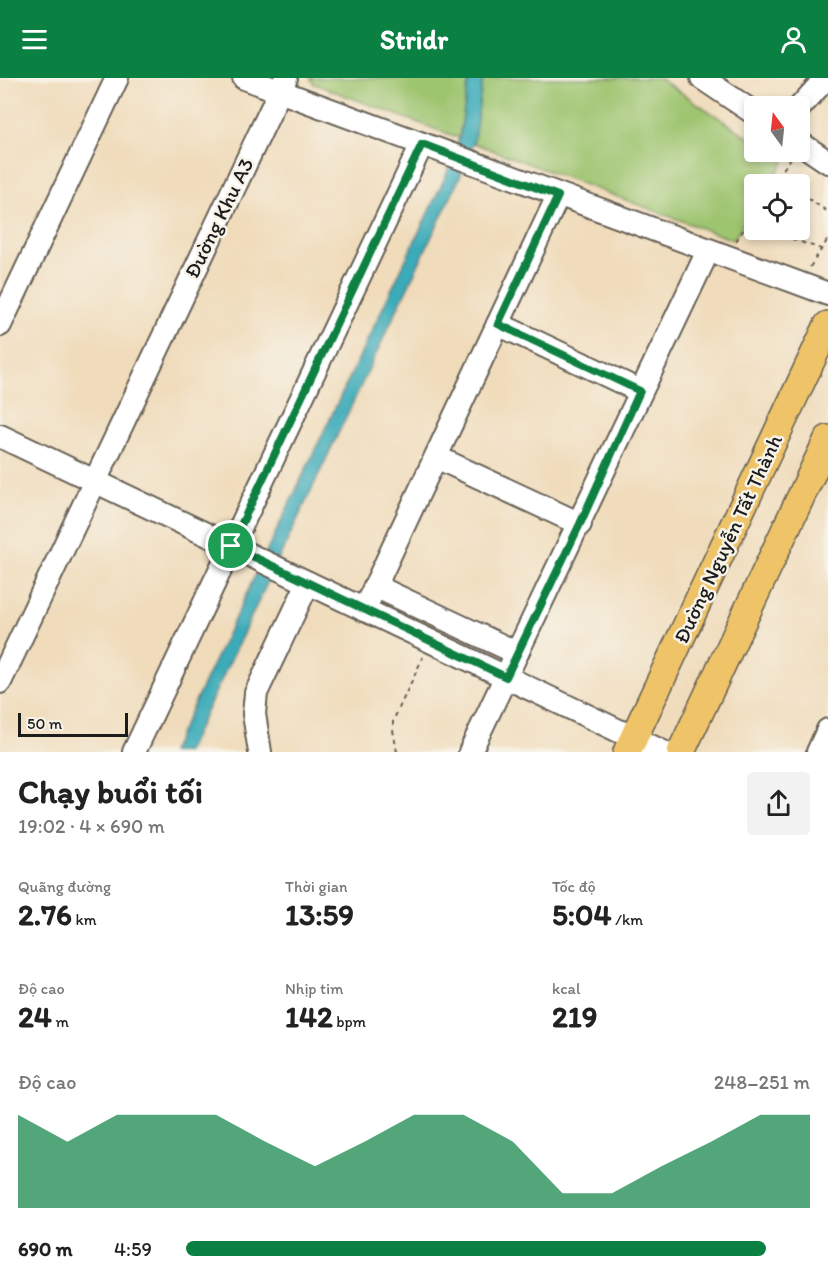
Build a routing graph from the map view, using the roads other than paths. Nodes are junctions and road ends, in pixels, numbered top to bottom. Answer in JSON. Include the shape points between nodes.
{"nodes":[{"id":1,"x":117,"y":78,"type":"edge"},
{"id":2,"x":244,"y":78,"type":"edge"},
{"id":3,"x":702,"y":78,"type":"edge"},
{"id":4,"x":826,"y":78,"type":"edge"},
{"id":5,"x":283,"y":85,"type":"edge"},
{"id":6,"x":810,"y":96,"type":"edge"},
{"id":7,"x":744,"y":106,"type":"edge"},
{"id":8,"x":422,"y":144,"type":"junction"},
{"id":9,"x":810,"y":155,"type":"edge"},
{"id":10,"x":828,"y":162,"type":"edge"},
{"id":11,"x":558,"y":196,"type":"junction"},
{"id":12,"x":708,"y":251,"type":"junction"},
{"id":13,"x":828,"y":294,"type":"edge"},
{"id":14,"x":498,"y":324,"type":"junction"},
{"id":15,"x":0,"y":325,"type":"edge"},
{"id":16,"x":828,"y":325,"type":"edge"},
{"id":17,"x":640,"y":391,"type":"junction"},
{"id":18,"x":0,"y":436,"type":"edge"},
{"id":19,"x":828,"y":439,"type":"edge"},
{"id":20,"x":436,"y":457,"type":"junction"},
{"id":21,"x":93,"y":481,"type":"junction"},
{"id":22,"x":580,"y":524,"type":"junction"},
{"id":23,"x":231,"y":546,"type":"junction"},
{"id":24,"x":308,"y":583,"type":"junction"},
{"id":25,"x":375,"y":586,"type":"junction"},
{"id":26,"x":364,"y":609,"type":"junction"},
{"id":27,"x":517,"y":653,"type":"junction"},
{"id":28,"x":506,"y":677,"type":"junction"},
{"id":29,"x":0,"y":682,"type":"edge"},
{"id":30,"x":828,"y":730,"type":"edge"},
{"id":31,"x":630,"y":745,"type":"edge"},
{"id":32,"x":134,"y":752,"type":"edge"},
{"id":33,"x":260,"y":752,"type":"edge"},
{"id":34,"x":470,"y":752,"type":"edge"},
{"id":35,"x":663,"y":752,"type":"edge"},
{"id":36,"x":681,"y":752,"type":"edge"},
{"id":37,"x":818,"y":752,"type":"edge"}],
"edges":[{"from":1,"to":15,"type":"street"},
{"from":2,"to":5,"type":"street"},
{"from":3,"to":7,"type":"street"},
{"from":4,"to":6,"type":"street"},
{"from":5,"to":8,"type":"street"},
{"from":5,"to":21,"type":"street","name":"Đường Khu A3"},
{"from":8,"to":11,"type":"street"},
{"from":8,"to":23,"type":"street"},
{"from":9,"to":10,"type":"street"},
{"from":11,"to":12,"type":"street"},
{"from":11,"to":14,"type":"street"},
{"from":12,"to":13,"type":"street"},
{"from":12,"to":17,"type":"street"},
{"from":14,"to":17,"type":"street"},
{"from":14,"to":20,"type":"street"},
{"from":16,"to":31,"type":"main road","name":"Đường Nguyễn Tất Thành"},
{"from":17,"to":22,"type":"street"},
{"from":18,"to":21,"type":"street"},
{"from":19,"to":36,"type":"main road"},
{"from":20,"to":22,"type":"street"},
{"from":20,"to":25,"type":"street"},
{"from":21,"to":23,"type":"street"},
{"from":21,"to":29,"type":"street","name":"Đường Khu A3"},
{"from":22,"to":27,"type":"street"},
{"from":23,"to":24,"type":"street"},
{"from":23,"to":32,"type":"street"},
{"from":24,"to":26,"type":"street"},
{"from":24,"to":33,"type":"street","via":[[256,693],[254,714]]},
{"from":25,"to":26,"type":"street"},
{"from":25,"to":27,"type":"street"},
{"from":26,"to":28,"type":"street"},
{"from":27,"to":28,"type":"street"},
{"from":28,"to":31,"type":"street"},
{"from":28,"to":34,"type":"street"},
{"from":30,"to":37,"type":"street"},
{"from":31,"to":35,"type":"street"}]}
